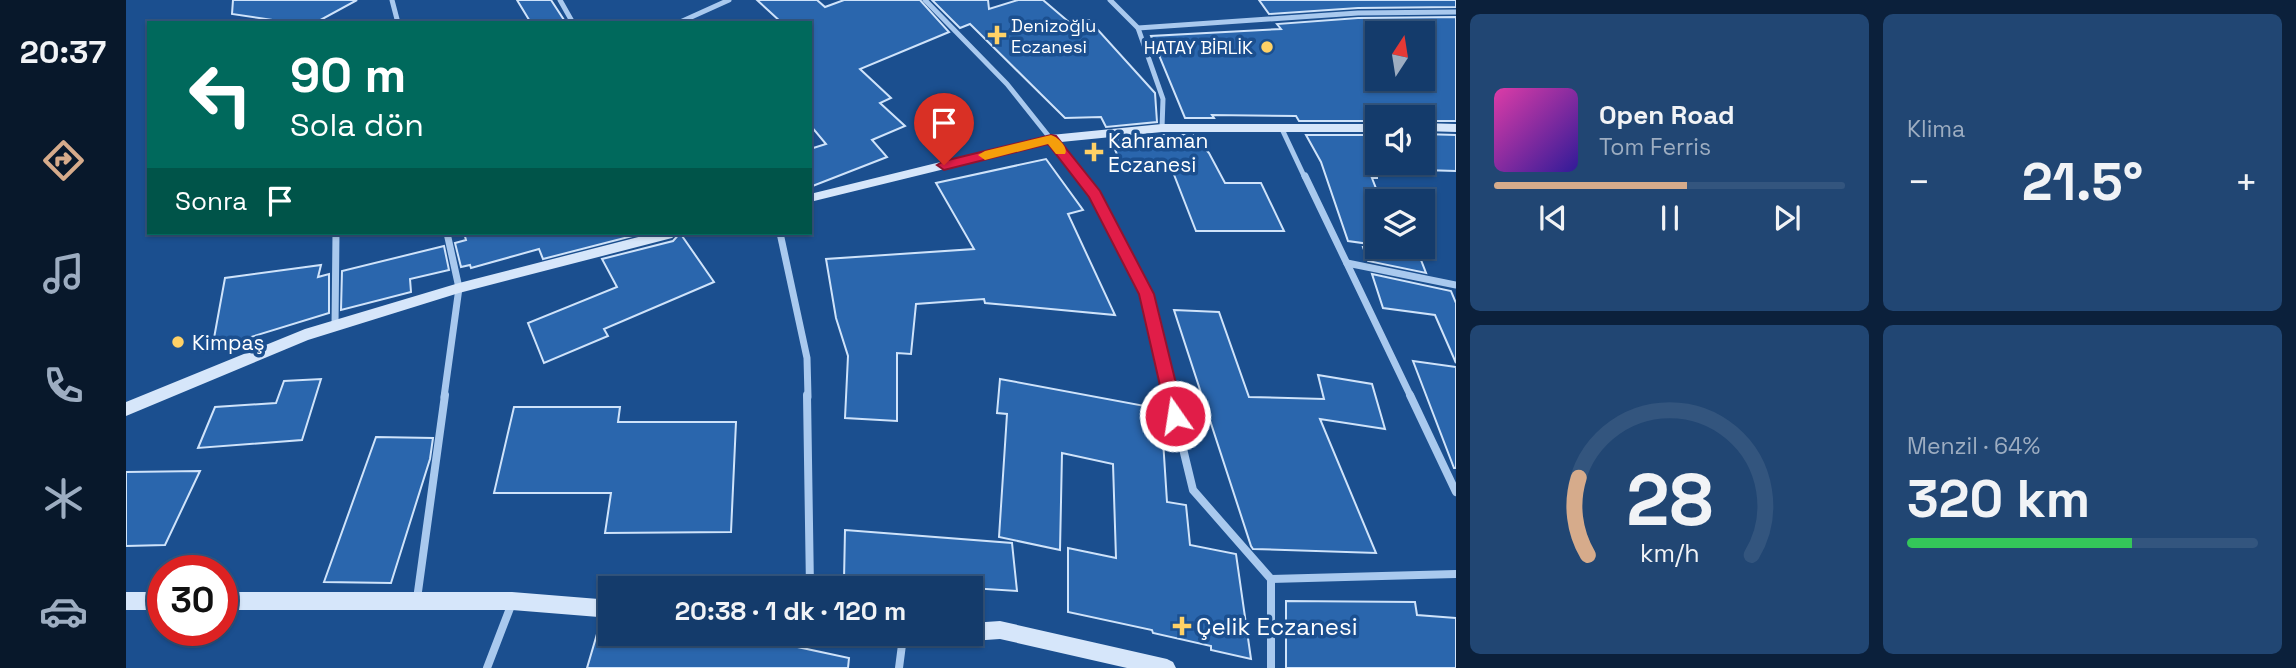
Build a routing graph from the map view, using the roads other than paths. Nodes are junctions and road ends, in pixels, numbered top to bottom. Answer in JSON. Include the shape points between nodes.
{"nodes":[{"id":1,"x":392,"y":0,"type":"edge"},
{"id":2,"x":559,"y":0,"type":"edge"},
{"id":3,"x":729,"y":0,"type":"edge"},
{"id":4,"x":925,"y":0,"type":"edge"},
{"id":5,"x":1110,"y":0,"type":"edge"},
{"id":6,"x":1456,"y":12,"type":"edge"},
{"id":7,"x":397,"y":21,"type":"edge"},
{"id":8,"x":572,"y":21,"type":"edge"},
{"id":9,"x":682,"y":21,"type":"edge"},
{"id":10,"x":1138,"y":28,"type":"junction"},
{"id":11,"x":1281,"y":127,"type":"junction"},
{"id":12,"x":1435,"y":127,"type":"edge"},
{"id":13,"x":1162,"y":128,"type":"junction"},
{"id":14,"x":1365,"y":128,"type":"edge"},
{"id":15,"x":1456,"y":128,"type":"edge"},
{"id":16,"x":1051,"y":139,"type":"junction"},
{"id":17,"x":812,"y":198,"type":"edge"},
{"id":18,"x":335,"y":235,"type":"edge"},
{"id":19,"x":447,"y":235,"type":"edge"},
{"id":20,"x":664,"y":235,"type":"edge"},
{"id":21,"x":780,"y":235,"type":"edge"},
{"id":22,"x":1347,"y":263,"type":"junction"},
{"id":23,"x":1456,"y":285,"type":"edge"},
{"id":24,"x":459,"y":288,"type":"junction"},
{"id":25,"x":335,"y":326,"type":"junction"},
{"id":26,"x":126,"y":409,"type":"edge"},
{"id":27,"x":1456,"y":492,"type":"edge"},
{"id":28,"x":1456,"y":574,"type":"edge"},
{"id":29,"x":810,"y":576,"type":"edge"},
{"id":30,"x":1270,"y":579,"type":"junction"},
{"id":31,"x":417,"y":600,"type":"junction"},
{"id":32,"x":126,"y":601,"type":"edge"},
{"id":33,"x":147,"y":601,"type":"edge"},
{"id":34,"x":238,"y":601,"type":"edge"},
{"id":35,"x":512,"y":601,"type":"junction"},
{"id":36,"x":598,"y":608,"type":"edge"},
{"id":37,"x":983,"y":631,"type":"edge"},
{"id":38,"x":902,"y":646,"type":"edge"},
{"id":39,"x":487,"y":668,"type":"edge"},
{"id":40,"x":900,"y":668,"type":"edge"},
{"id":41,"x":1167,"y":668,"type":"edge"},
{"id":42,"x":1270,"y":668,"type":"edge"}],
"edges":[{"from":1,"to":7,"type":"street"},
{"from":2,"to":8,"type":"street"},
{"from":3,"to":9,"type":"street"},
{"from":4,"to":16,"type":"street","via":[[1007,84]]},
{"from":5,"to":10,"type":"street"},
{"from":6,"to":10,"type":"street","via":[[1358,13]]},
{"from":10,"to":13,"type":"street","via":[[1163,99]]},
{"from":11,"to":13,"type":"main road"},
{"from":11,"to":14,"type":"main road"},
{"from":11,"to":22,"type":"street"},
{"from":12,"to":15,"type":"main road"},
{"from":13,"to":16,"type":"main road"},
{"from":16,"to":17,"type":"main road"},
{"from":16,"to":30,"type":"street","via":[[1095,194],[1146,294],[1193,490]]},
{"from":18,"to":25,"type":"street"},
{"from":19,"to":24,"type":"street"},
{"from":20,"to":24,"type":"main road"},
{"from":21,"to":29,"type":"street","via":[[807,358]]},
{"from":22,"to":23,"type":"street"},
{"from":22,"to":27,"type":"street"},
{"from":24,"to":25,"type":"main road"},
{"from":24,"to":31,"type":"street"},
{"from":25,"to":26,"type":"main road"},
{"from":28,"to":30,"type":"street"},
{"from":30,"to":42,"type":"street"},
{"from":31,"to":34,"type":"main road"},
{"from":31,"to":35,"type":"main road"},
{"from":32,"to":33,"type":"main road"},
{"from":35,"to":36,"type":"main road"},
{"from":35,"to":39,"type":"street"},
{"from":37,"to":41,"type":"main road","via":[[1000,630]]},
{"from":38,"to":40,"type":"street"}]}
